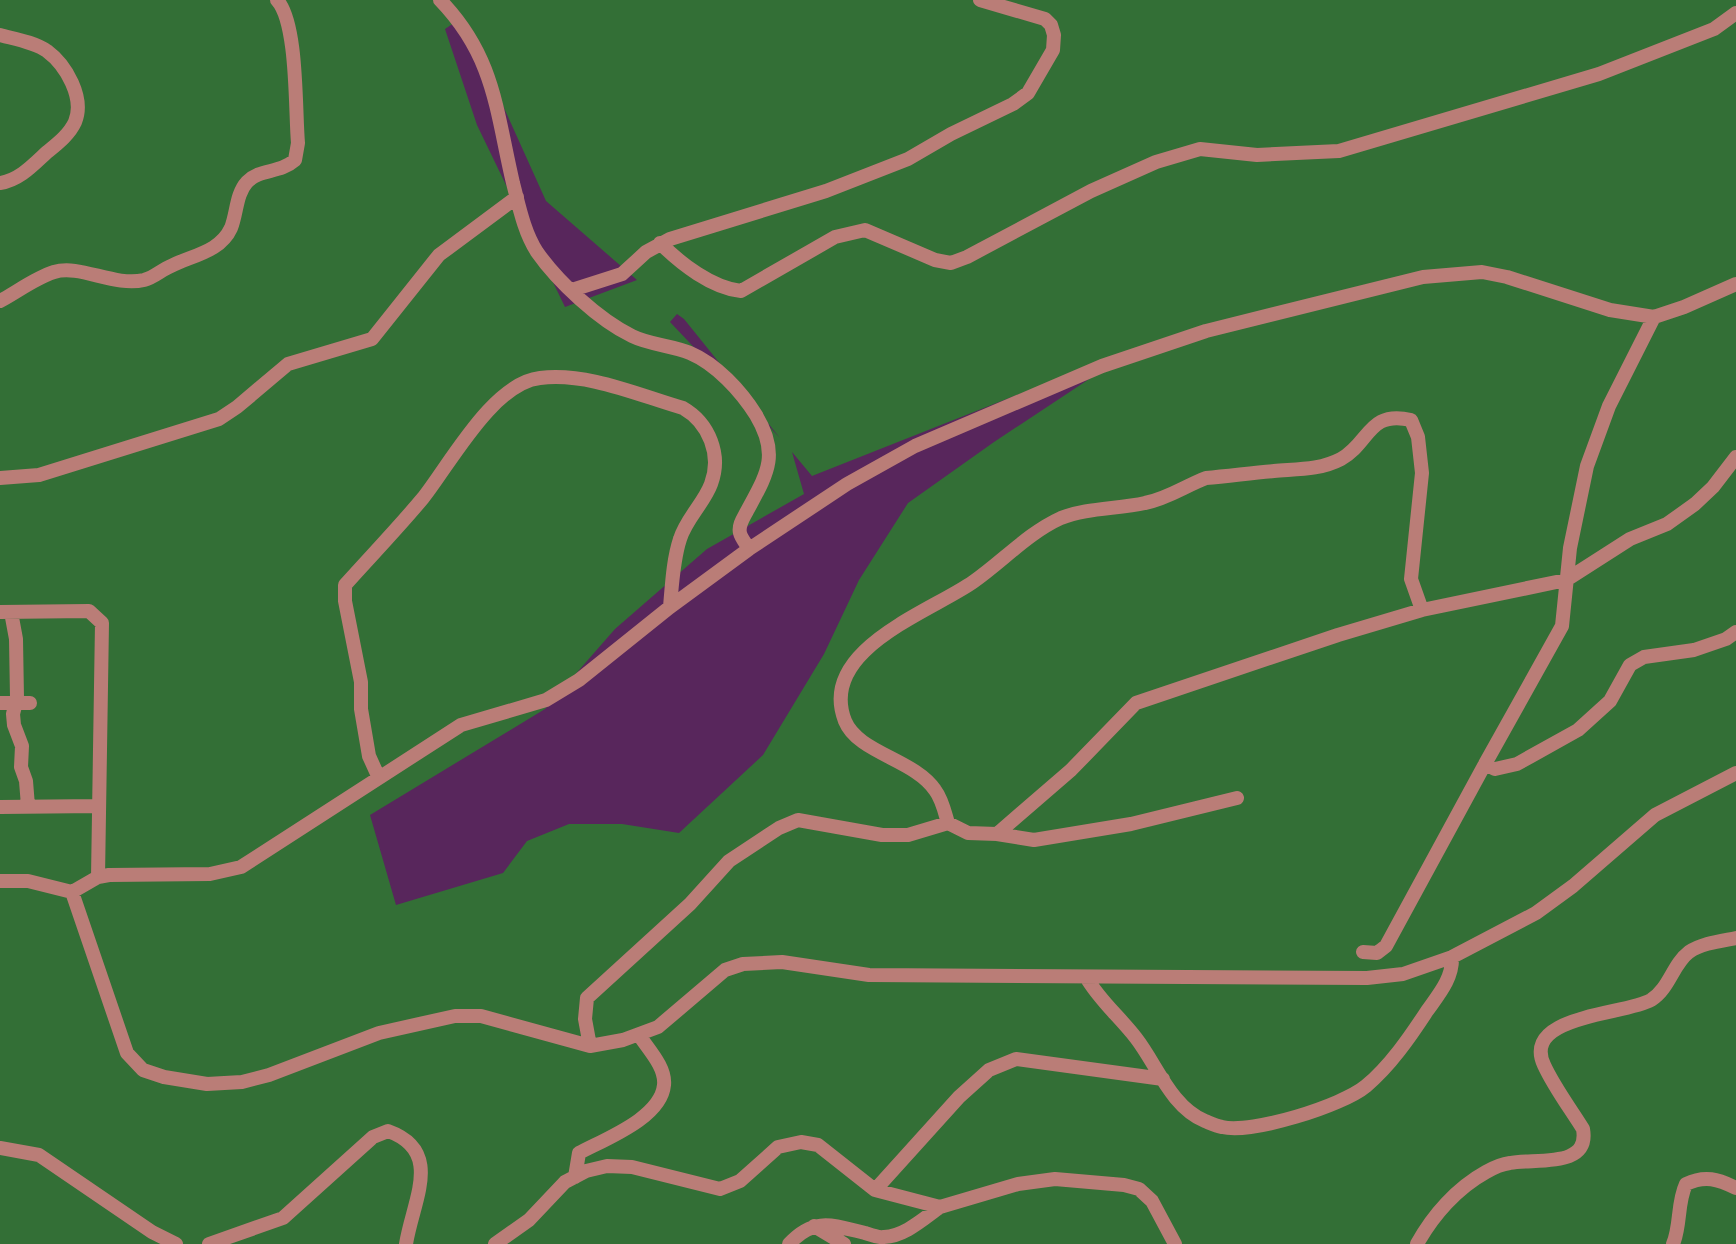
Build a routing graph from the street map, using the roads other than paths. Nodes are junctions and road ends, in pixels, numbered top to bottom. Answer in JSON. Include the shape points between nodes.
{"nodes":[{"id":1,"x":277,"y":0,"type":"edge"},
{"id":2,"x":440,"y":0,"type":"edge"},
{"id":3,"x":980,"y":0,"type":"edge"},
{"id":4,"x":1736,"y":13,"type":"edge"},
{"id":5,"x":0,"y":35,"type":"edge"},
{"id":6,"x":0,"y":183,"type":"edge"},
{"id":7,"x":517,"y":197,"type":"junction"},
{"id":8,"x":660,"y":243,"type":"junction"},
{"id":9,"x":1736,"y":284,"type":"edge"},
{"id":10,"x":572,"y":290,"type":"junction"},
{"id":11,"x":0,"y":301,"type":"edge"},
{"id":12,"x":1654,"y":317,"type":"junction"},
{"id":13,"x":1736,"y":457,"type":"edge"},
{"id":14,"x":0,"y":478,"type":"edge"},
{"id":15,"x":749,"y":549,"type":"junction"},
{"id":16,"x":1566,"y":580,"type":"junction"},
{"id":17,"x":670,"y":607,"type":"junction"},
{"id":18,"x":1422,"y":610,"type":"junction"},
{"id":19,"x":5,"y":612,"type":"edge"},
{"id":20,"x":1736,"y":632,"type":"edge"},
{"id":21,"x":24,"y":702,"type":"junction"},
{"id":22,"x":0,"y":703,"type":"edge"},
{"id":23,"x":1485,"y":764,"type":"junction"},
{"id":24,"x":1736,"y":773,"type":"edge"},
{"id":25,"x":379,"y":778,"type":"junction"},
{"id":26,"x":1237,"y":798,"type":"dead end"},
{"id":27,"x":28,"y":806,"type":"junction"},
{"id":28,"x":99,"y":806,"type":"junction"},
{"id":29,"x":0,"y":807,"type":"edge"},
{"id":30,"x":948,"y":823,"type":"junction"},
{"id":31,"x":997,"y":834,"type":"junction"},
{"id":32,"x":98,"y":877,"type":"junction"},
{"id":33,"x":0,"y":881,"type":"edge"},
{"id":34,"x":72,"y":892,"type":"junction"},
{"id":35,"x":1736,"y":938,"type":"edge"},
{"id":36,"x":1363,"y":952,"type":"dead end"},
{"id":37,"x":1452,"y":957,"type":"junction"},
{"id":38,"x":1086,"y":977,"type":"junction"},
{"id":39,"x":639,"y":1035,"type":"junction"},
{"id":40,"x":590,"y":1046,"type":"junction"},
{"id":41,"x":1163,"y":1079,"type":"junction"},
{"id":42,"x":0,"y":1148,"type":"edge"},
{"id":43,"x":575,"y":1177,"type":"junction"},
{"id":44,"x":1736,"y":1188,"type":"edge"},
{"id":45,"x":875,"y":1190,"type":"junction"},
{"id":46,"x":940,"y":1207,"type":"junction"},
{"id":47,"x":814,"y":1225,"type":"junction"},
{"id":48,"x":176,"y":1244,"type":"edge"},
{"id":49,"x":209,"y":1244,"type":"edge"},
{"id":50,"x":406,"y":1244,"type":"edge"},
{"id":51,"x":495,"y":1244,"type":"edge"},
{"id":52,"x":789,"y":1244,"type":"edge"},
{"id":53,"x":844,"y":1244,"type":"edge"},
{"id":54,"x":1175,"y":1244,"type":"edge"},
{"id":55,"x":1417,"y":1244,"type":"edge"},
{"id":56,"x":1673,"y":1244,"type":"edge"}],
"edges":[{"from":1,"to":11,"type":"street","via":[[290,27],[295,160],[246,183],[225,239],[141,281],[55,272]]},
{"from":2,"to":7,"type":"street","via":[[485,63]]},
{"from":3,"to":8,"type":"street","via":[[1051,25],[1053,50],[1028,93],[919,154],[853,181]]},
{"from":4,"to":8,"type":"street","via":[[1714,29],[1599,74],[1339,151],[1257,155],[1200,149],[1156,162],[951,263],[865,230],[835,237],[741,291],[706,278]]},
{"from":5,"to":6,"type":"street","via":[[46,50],[72,82],[77,109],[66,136],[26,171]]},
{"from":7,"to":10,"type":"street","via":[[538,252]]},
{"from":7,"to":14,"type":"street","via":[[439,255],[372,339],[288,364],[219,419],[39,475]]},
{"from":8,"to":10,"type":"street","via":[[622,274]]},
{"from":9,"to":12,"type":"street"},
{"from":10,"to":15,"type":"street","via":[[613,327],[706,362],[756,415],[770,457],[768,473],[741,522],[740,534]]},
{"from":12,"to":15,"type":"street","via":[[1610,310],[1482,272],[1423,277],[1206,331],[1102,366],[915,446]]},
{"from":12,"to":16,"type":"street","via":[[1609,406],[1587,466]]},
{"from":13,"to":16,"type":"street","via":[[1695,504]]},
{"from":15,"to":17,"type":"street"},
{"from":16,"to":18,"type":"street"},
{"from":16,"to":23,"type":"street","via":[[1562,626]]},
{"from":17,"to":25,"type":"street","via":[[546,700],[461,725]]},
{"from":17,"to":25,"type":"street","via":[[680,537],[711,484],[715,465],[706,430],[683,408],[601,384],[538,378],[518,384],[502,396],[423,498],[345,585],[369,756]]},
{"from":18,"to":30,"type":"street","via":[[1411,579],[1422,473],[1411,420],[1397,417],[1374,425],[1345,457],[1322,467],[1206,478],[1163,499],[1066,516],[1044,526],[972,582],[881,635],[846,680],[840,699],[846,723],[860,739],[917,771],[936,790]]},
{"from":18,"to":31,"type":"street","via":[[1136,703],[1071,770]]},
{"from":19,"to":21,"type":"street","via":[[16,639]]},
{"from":19,"to":28,"type":"street","via":[[89,611],[102,623]]},
{"from":20,"to":23,"type":"street","via":[[1694,650],[1644,657],[1630,665],[1610,701],[1578,730],[1517,764],[1495,769]]},
{"from":21,"to":22,"type":"street"},
{"from":21,"to":27,"type":"street","via":[[13,714]]},
{"from":23,"to":36,"type":"street","via":[[1386,946],[1377,953]]},
{"from":24,"to":37,"type":"street","via":[[1655,815],[1536,913]]},
{"from":25,"to":32,"type":"street","via":[[241,867],[210,874]]},
{"from":26,"to":31,"type":"street","via":[[1034,840]]},
{"from":27,"to":28,"type":"street"},
{"from":27,"to":29,"type":"street"},
{"from":28,"to":32,"type":"street"},
{"from":30,"to":31,"type":"street","via":[[968,833]]},
{"from":30,"to":40,"type":"street","via":[[908,835],[882,835],[798,820],[755,841],[587,998]]},
{"from":32,"to":34,"type":"street"},
{"from":33,"to":34,"type":"street","via":[[28,881]]},
{"from":34,"to":40,"type":"street","via":[[127,1053],[143,1070],[164,1077],[207,1084],[242,1082],[379,1033],[455,1016],[481,1016]]},
{"from":35,"to":55,"type":"street","via":[[1687,953],[1652,999],[1556,1028],[1540,1052],[1583,1129],[1581,1149],[1563,1159],[1509,1163],[1487,1172],[1444,1206]]},
{"from":37,"to":38,"type":"street","via":[[1403,974],[1367,978]]},
{"from":37,"to":41,"type":"street","via":[[1453,969],[1442,990],[1409,1038],[1367,1086],[1344,1100],[1258,1127],[1223,1128],[1181,1105]]},
{"from":38,"to":39,"type":"street","via":[[869,975],[782,962],[743,964],[725,970],[658,1027]]},
{"from":38,"to":41,"type":"street"},
{"from":39,"to":40,"type":"street"},
{"from":39,"to":43,"type":"street","via":[[659,1064],[664,1084],[656,1103],[643,1117],[579,1153]]},
{"from":41,"to":45,"type":"street","via":[[1016,1059],[989,1070],[969,1088]]},
{"from":42,"to":48,"type":"street","via":[[39,1155]]},
{"from":43,"to":45,"type":"street","via":[[607,1166],[632,1167],[720,1189],[740,1181],[778,1147],[801,1142],[818,1145]]},
{"from":43,"to":51,"type":"street"},
{"from":44,"to":56,"type":"street","via":[[1708,1178],[1686,1184]]},
{"from":45,"to":46,"type":"street"},
{"from":46,"to":47,"type":"street","via":[[904,1232],[882,1238]]},
{"from":46,"to":54,"type":"street","via":[[1055,1179],[1124,1185],[1152,1201]]},
{"from":47,"to":52,"type":"street"},
{"from":47,"to":53,"type":"street"},
{"from":49,"to":50,"type":"street","via":[[283,1218],[373,1137],[388,1131],[416,1148],[422,1166]]}]}
